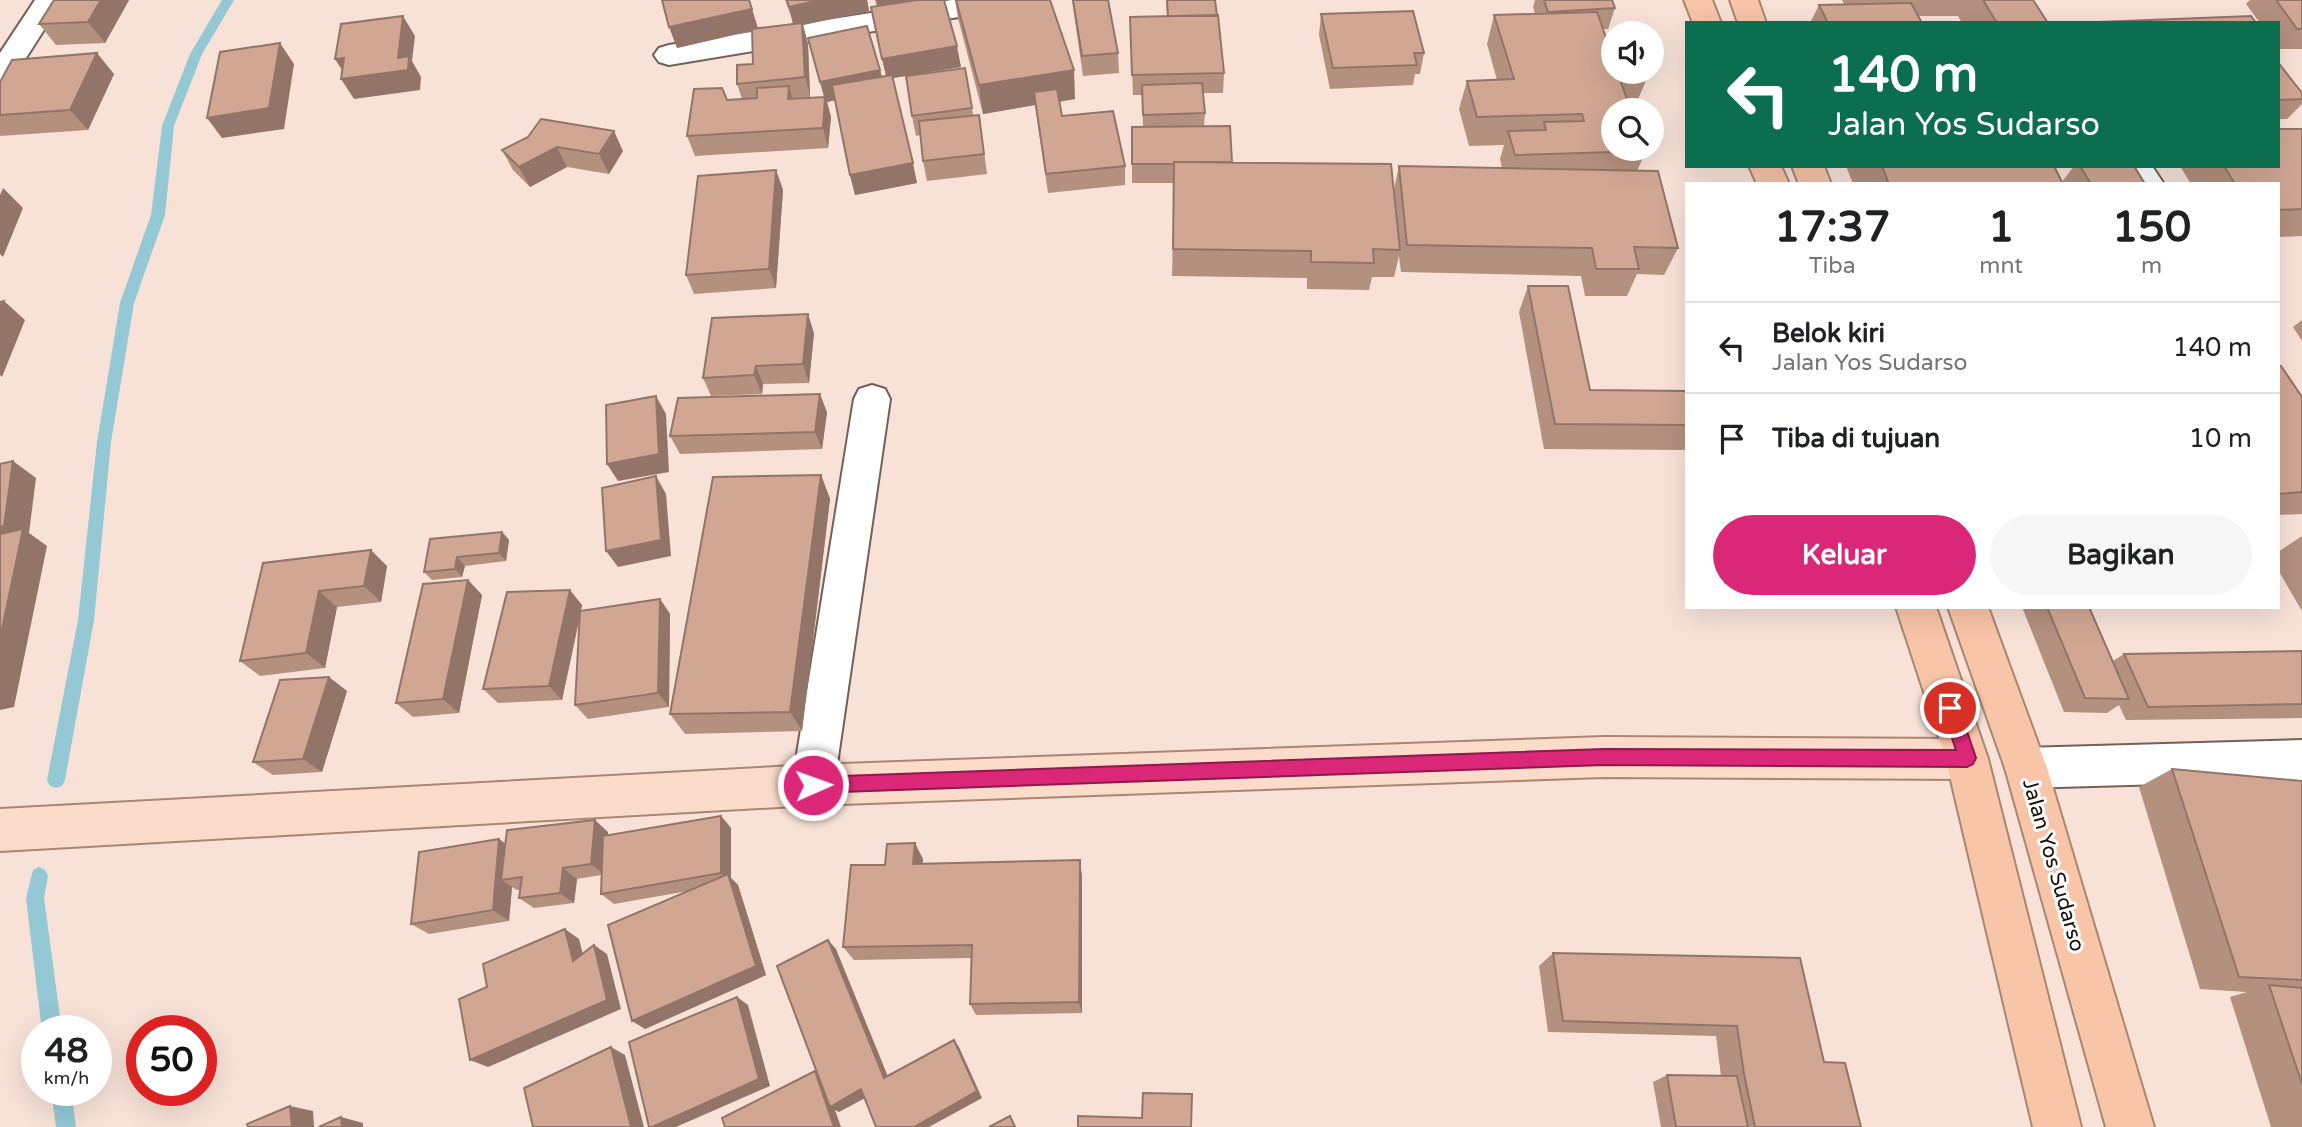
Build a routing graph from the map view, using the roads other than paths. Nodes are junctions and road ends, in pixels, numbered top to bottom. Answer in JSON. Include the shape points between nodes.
{"nodes":[{"id":1,"x":49,"y":0,"type":"edge"},
{"id":2,"x":1007,"y":0,"type":"edge"},
{"id":3,"x":1698,"y":0,"type":"edge"},
{"id":4,"x":1744,"y":0,"type":"edge"},
{"id":5,"x":1706,"y":21,"type":"edge"},
{"id":6,"x":1751,"y":21,"type":"edge"},
{"id":7,"x":668,"y":55,"type":"dead end"},
{"id":8,"x":0,"y":76,"type":"edge"},
{"id":9,"x":872,"y":399,"type":"dead end"},
{"id":10,"x":1917,"y":609,"type":"edge"},
{"id":11,"x":1969,"y":609,"type":"edge"},
{"id":12,"x":1967,"y":758,"type":"junction"},
{"id":13,"x":2302,"y":760,"type":"edge"},
{"id":14,"x":2026,"y":768,"type":"junction"},
{"id":15,"x":813,"y":785,"type":"junction"},
{"id":16,"x":0,"y":830,"type":"edge"},
{"id":17,"x":2057,"y":1127,"type":"edge"},
{"id":18,"x":2130,"y":1127,"type":"edge"}],
"edges":[{"from":1,"to":8,"type":"street"},
{"from":2,"to":7,"type":"street"},
{"from":3,"to":5,"type":"highway"},
{"from":4,"to":6,"type":"highway"},
{"from":9,"to":15,"type":"street"},
{"from":10,"to":12,"type":"highway"},
{"from":11,"to":14,"type":"highway","name":"Jalan Yos Sudarso"},
{"from":12,"to":15,"type":"main road","via":[[1604,757]]},
{"from":12,"to":17,"type":"highway"},
{"from":13,"to":14,"type":"street"},
{"from":14,"to":18,"type":"highway","name":"Jalan Yos Sudarso"},
{"from":15,"to":16,"type":"main road"}]}
